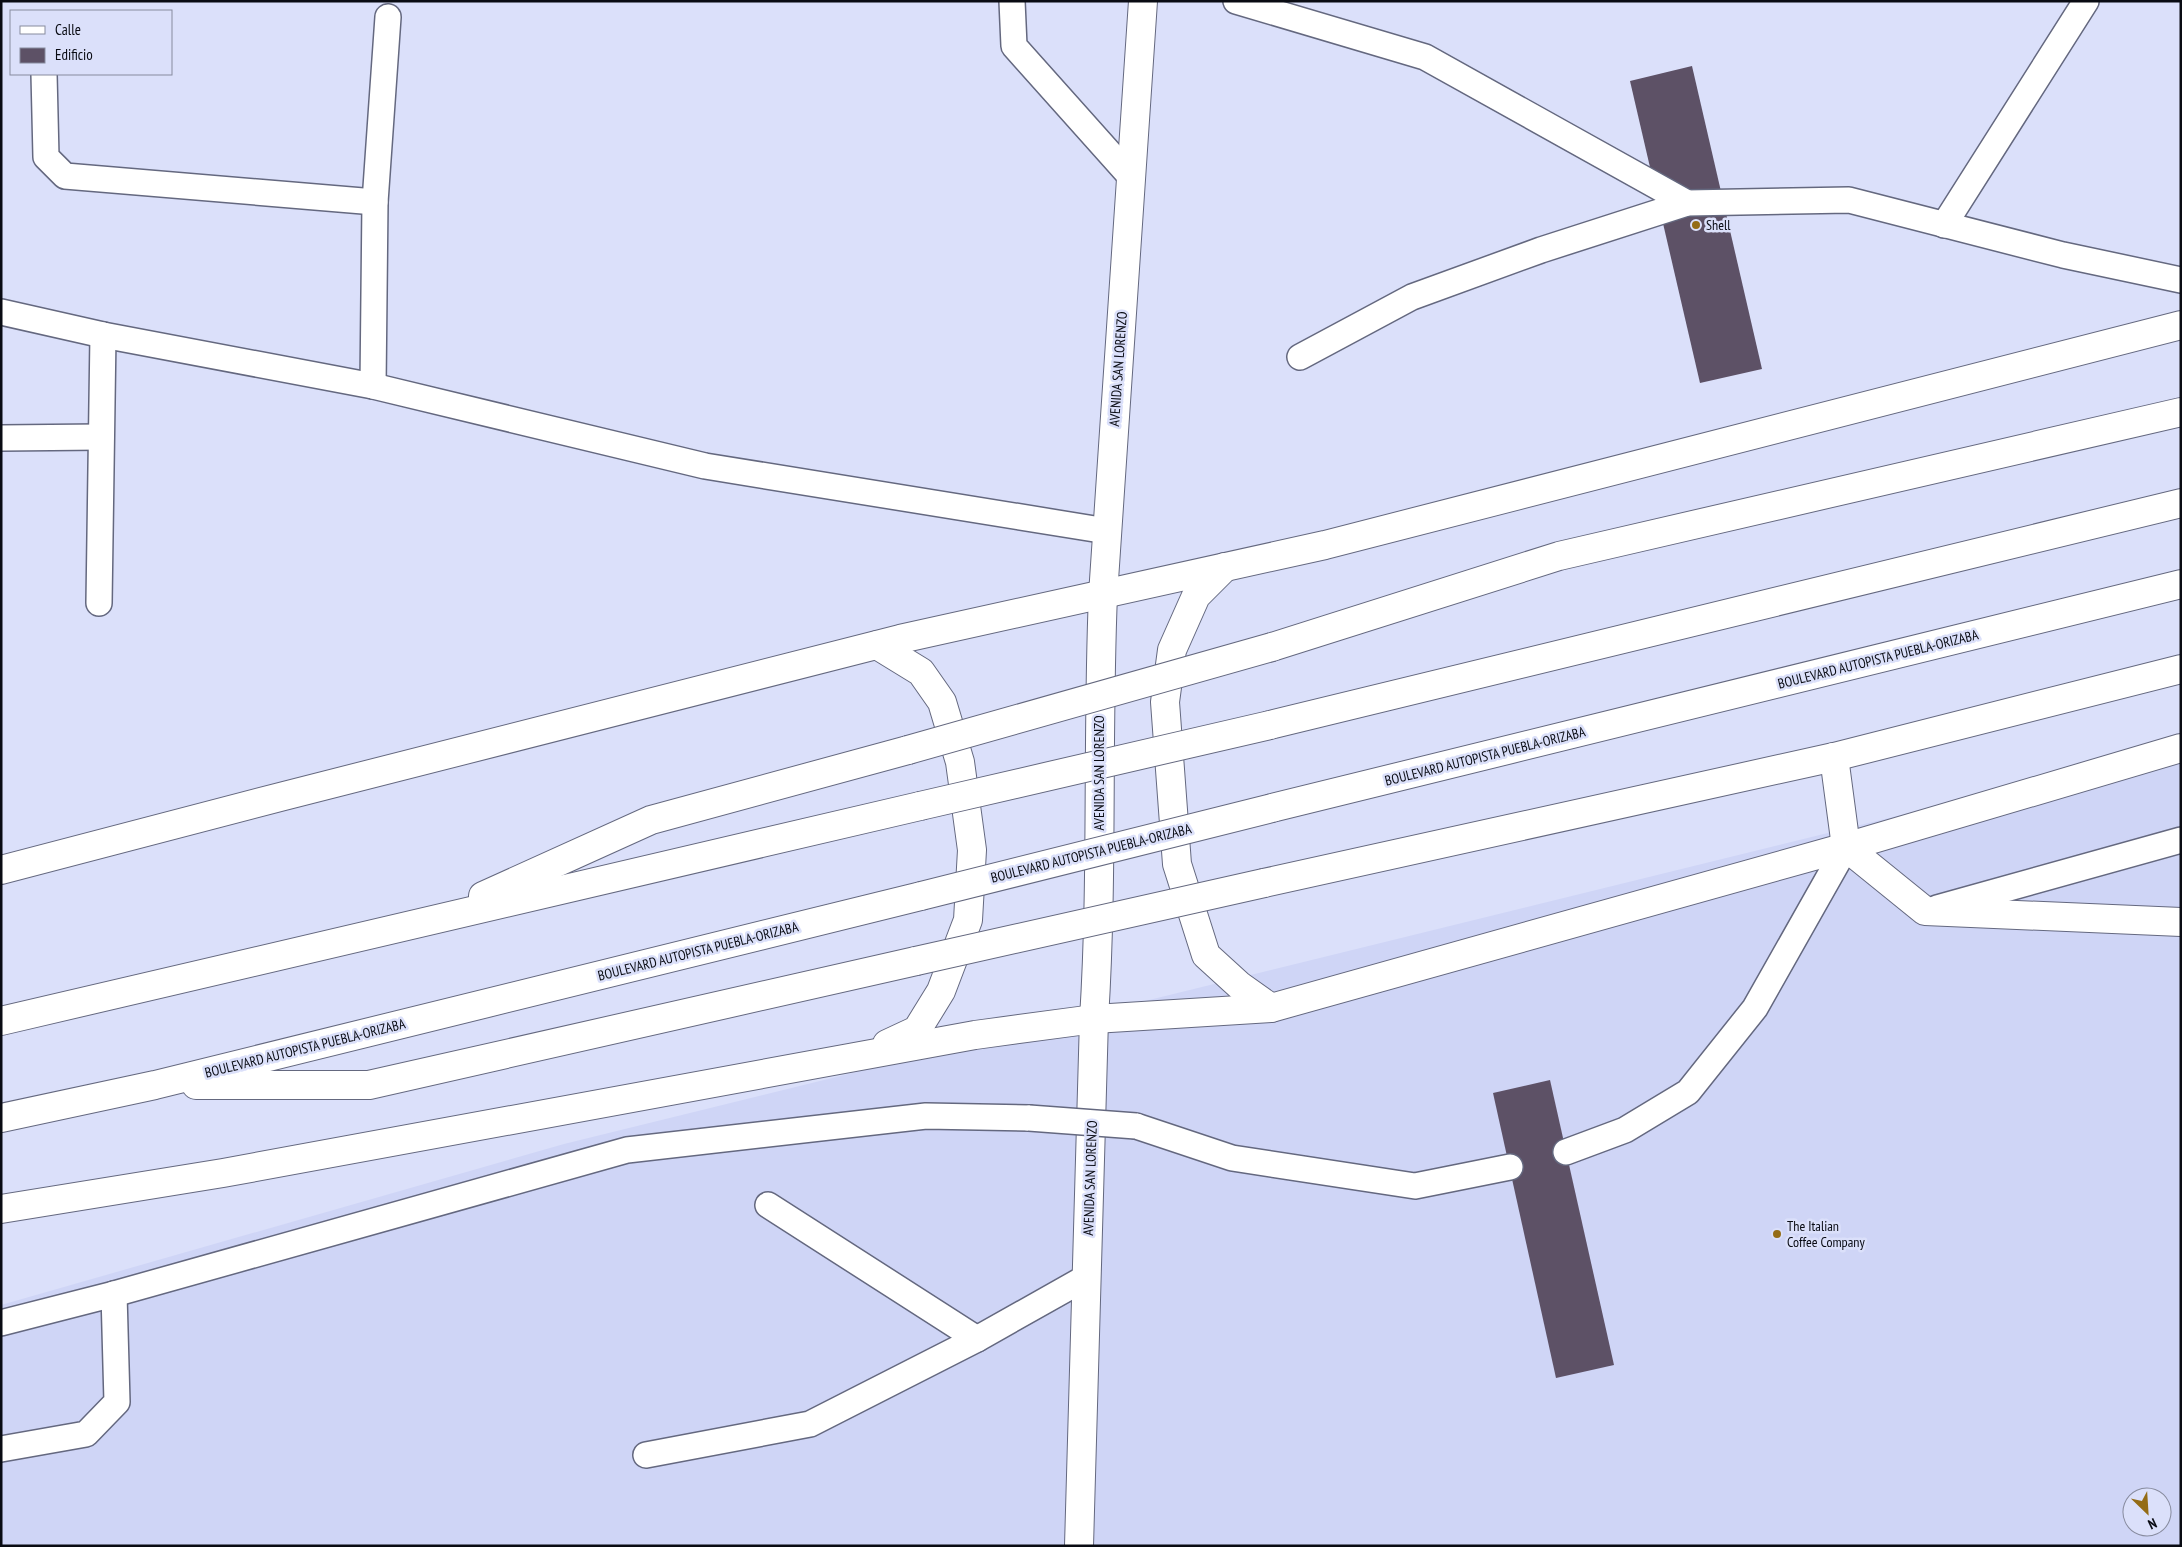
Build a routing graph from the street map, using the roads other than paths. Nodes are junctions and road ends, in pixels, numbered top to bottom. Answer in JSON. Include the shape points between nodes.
{"nodes":[{"id":1,"x":1012,"y":1,"type":"edge"},
{"id":2,"x":1143,"y":1,"type":"edge"},
{"id":3,"x":1236,"y":1,"type":"edge"},
{"id":4,"x":2086,"y":1,"type":"edge"},
{"id":5,"x":388,"y":17,"type":"dead end"},
{"id":6,"x":44,"y":75,"type":"edge"},
{"id":7,"x":1131,"y":177,"type":"junction"},
{"id":8,"x":375,"y":202,"type":"junction"},
{"id":9,"x":1687,"y":203,"type":"junction"},
{"id":10,"x":1944,"y":225,"type":"junction"},
{"id":11,"x":2181,"y":280,"type":"edge"},
{"id":12,"x":1,"y":312,"type":"edge"},
{"id":13,"x":2181,"y":325,"type":"edge"},
{"id":14,"x":103,"y":334,"type":"junction"},
{"id":15,"x":1300,"y":356,"type":"dead end"},
{"id":16,"x":372,"y":386,"type":"junction"},
{"id":17,"x":2181,"y":412,"type":"edge"},
{"id":18,"x":101,"y":437,"type":"junction"},
{"id":19,"x":1,"y":438,"type":"edge"},
{"id":20,"x":2181,"y":503,"type":"edge"},
{"id":21,"x":1106,"y":531,"type":"junction"},
{"id":22,"x":1225,"y":567,"type":"junction"},
{"id":23,"x":2181,"y":584,"type":"edge"},
{"id":24,"x":1103,"y":594,"type":"junction"},
{"id":25,"x":99,"y":603,"type":"dead end"},
{"id":26,"x":877,"y":645,"type":"junction"},
{"id":27,"x":2181,"y":669,"type":"edge"},
{"id":28,"x":2181,"y":748,"type":"edge"},
{"id":29,"x":1834,"y":757,"type":"junction"},
{"id":30,"x":2181,"y":840,"type":"edge"},
{"id":31,"x":1846,"y":847,"type":"junction"},
{"id":32,"x":1,"y":870,"type":"edge"},
{"id":33,"x":1925,"y":911,"type":"junction"},
{"id":34,"x":424,"y":922,"type":"junction"},
{"id":35,"x":2181,"y":922,"type":"edge"},
{"id":36,"x":1271,"y":1008,"type":"junction"},
{"id":37,"x":1094,"y":1019,"type":"junction"},
{"id":38,"x":1,"y":1021,"type":"edge"},
{"id":39,"x":859,"y":1057,"type":"junction"},
{"id":40,"x":155,"y":1085,"type":"junction"},
{"id":41,"x":1,"y":1118,"type":"edge"},
{"id":42,"x":1566,"y":1152,"type":"dead end"},
{"id":43,"x":1510,"y":1167,"type":"dead end"},
{"id":44,"x":768,"y":1205,"type":"dead end"},
{"id":45,"x":1,"y":1209,"type":"edge"},
{"id":46,"x":1087,"y":1277,"type":"junction"},
{"id":47,"x":114,"y":1294,"type":"junction"},
{"id":48,"x":1,"y":1323,"type":"edge"},
{"id":49,"x":977,"y":1340,"type":"junction"},
{"id":50,"x":1,"y":1449,"type":"edge"},
{"id":51,"x":646,"y":1455,"type":"dead end"},
{"id":52,"x":1079,"y":1546,"type":"edge"}],
"edges":[{"from":1,"to":7,"type":"lane","via":[[1014,46]]},
{"from":2,"to":7,"type":"main road","name":"AVENIDA SAN LORENZO"},
{"from":3,"to":9,"type":"lane","via":[[1425,57]]},
{"from":4,"to":10,"type":"lane"},
{"from":5,"to":8,"type":"lane"},
{"from":6,"to":8,"type":"lane","via":[[46,156],[65,176]]},
{"from":7,"to":21,"type":"main road","name":"AVENIDA SAN LORENZO"},
{"from":8,"to":16,"type":"lane"},
{"from":9,"to":10,"type":"lane","via":[[1849,200]]},
{"from":9,"to":15,"type":"lane","via":[[1541,250],[1412,297]]},
{"from":10,"to":11,"type":"lane","via":[[2062,255]]},
{"from":12,"to":14,"type":"lane"},
{"from":13,"to":22,"type":"main road","via":[[1325,545]]},
{"from":14,"to":16,"type":"lane"},
{"from":14,"to":18,"type":"lane"},
{"from":16,"to":21,"type":"lane","via":[[704,466]]},
{"from":17,"to":34,"type":"main road","bridge":true,"via":[[1559,556],[1272,647],[651,820]]},
{"from":18,"to":19,"type":"lane"},
{"from":18,"to":25,"type":"lane"},
{"from":20,"to":34,"type":"main road","bridge":true,"via":[[1270,726]]},
{"from":21,"to":24,"type":"main road","name":"AVENIDA SAN LORENZO"},
{"from":22,"to":24,"type":"main road"},
{"from":22,"to":36,"type":"main road","via":[[1196,596],[1172,650],[1165,702],[1177,864],[1206,954],[1240,986]]},
{"from":23,"to":40,"type":"main road","name":"BOULEVARD AUTOPISTA PUEBLA-ORIZABA","bridge":true},
{"from":24,"to":26,"type":"main road"},
{"from":24,"to":37,"type":"main road","name":"AVENIDA SAN LORENZO","via":[[1098,966]]},
{"from":26,"to":32,"type":"main road"},
{"from":26,"to":39,"type":"main road","via":[[921,672],[942,702],[960,762],[972,850],[968,920],[941,991],[917,1030]]},
{"from":27,"to":29,"type":"main road"},
{"from":28,"to":31,"type":"main road"},
{"from":29,"to":31,"type":"main road"},
{"from":29,"to":40,"type":"main road","bridge":true,"via":[[369,1085]]},
{"from":30,"to":33,"type":"lane"},
{"from":31,"to":33,"type":"main road"},
{"from":31,"to":36,"type":"main road"},
{"from":31,"to":42,"type":"lane","via":[[1755,1008],[1688,1092],[1624,1130]]},
{"from":33,"to":35,"type":"main road"},
{"from":34,"to":38,"type":"main road"},
{"from":36,"to":37,"type":"main road"},
{"from":37,"to":39,"type":"main road","via":[[974,1035]]},
{"from":37,"to":46,"type":"main road","name":"AVENIDA SAN LORENZO"},
{"from":39,"to":45,"type":"main road","via":[[223,1173]]},
{"from":40,"to":41,"type":"main road","name":"BOULEVARD AUTOPISTA PUEBLA-ORIZABA"},
{"from":43,"to":47,"type":"lane","bridge":true,"via":[[1415,1186],[1232,1158],[1136,1126],[1029,1118],[926,1116],[627,1150]]},
{"from":44,"to":49,"type":"lane"},
{"from":46,"to":49,"type":"lane"},
{"from":46,"to":52,"type":"main road","name":"AVENIDA SAN LORENZO"},
{"from":47,"to":48,"type":"lane"},
{"from":47,"to":50,"type":"lane","via":[[117,1402],[86,1434]]},
{"from":49,"to":51,"type":"lane","via":[[810,1424]]}]}
